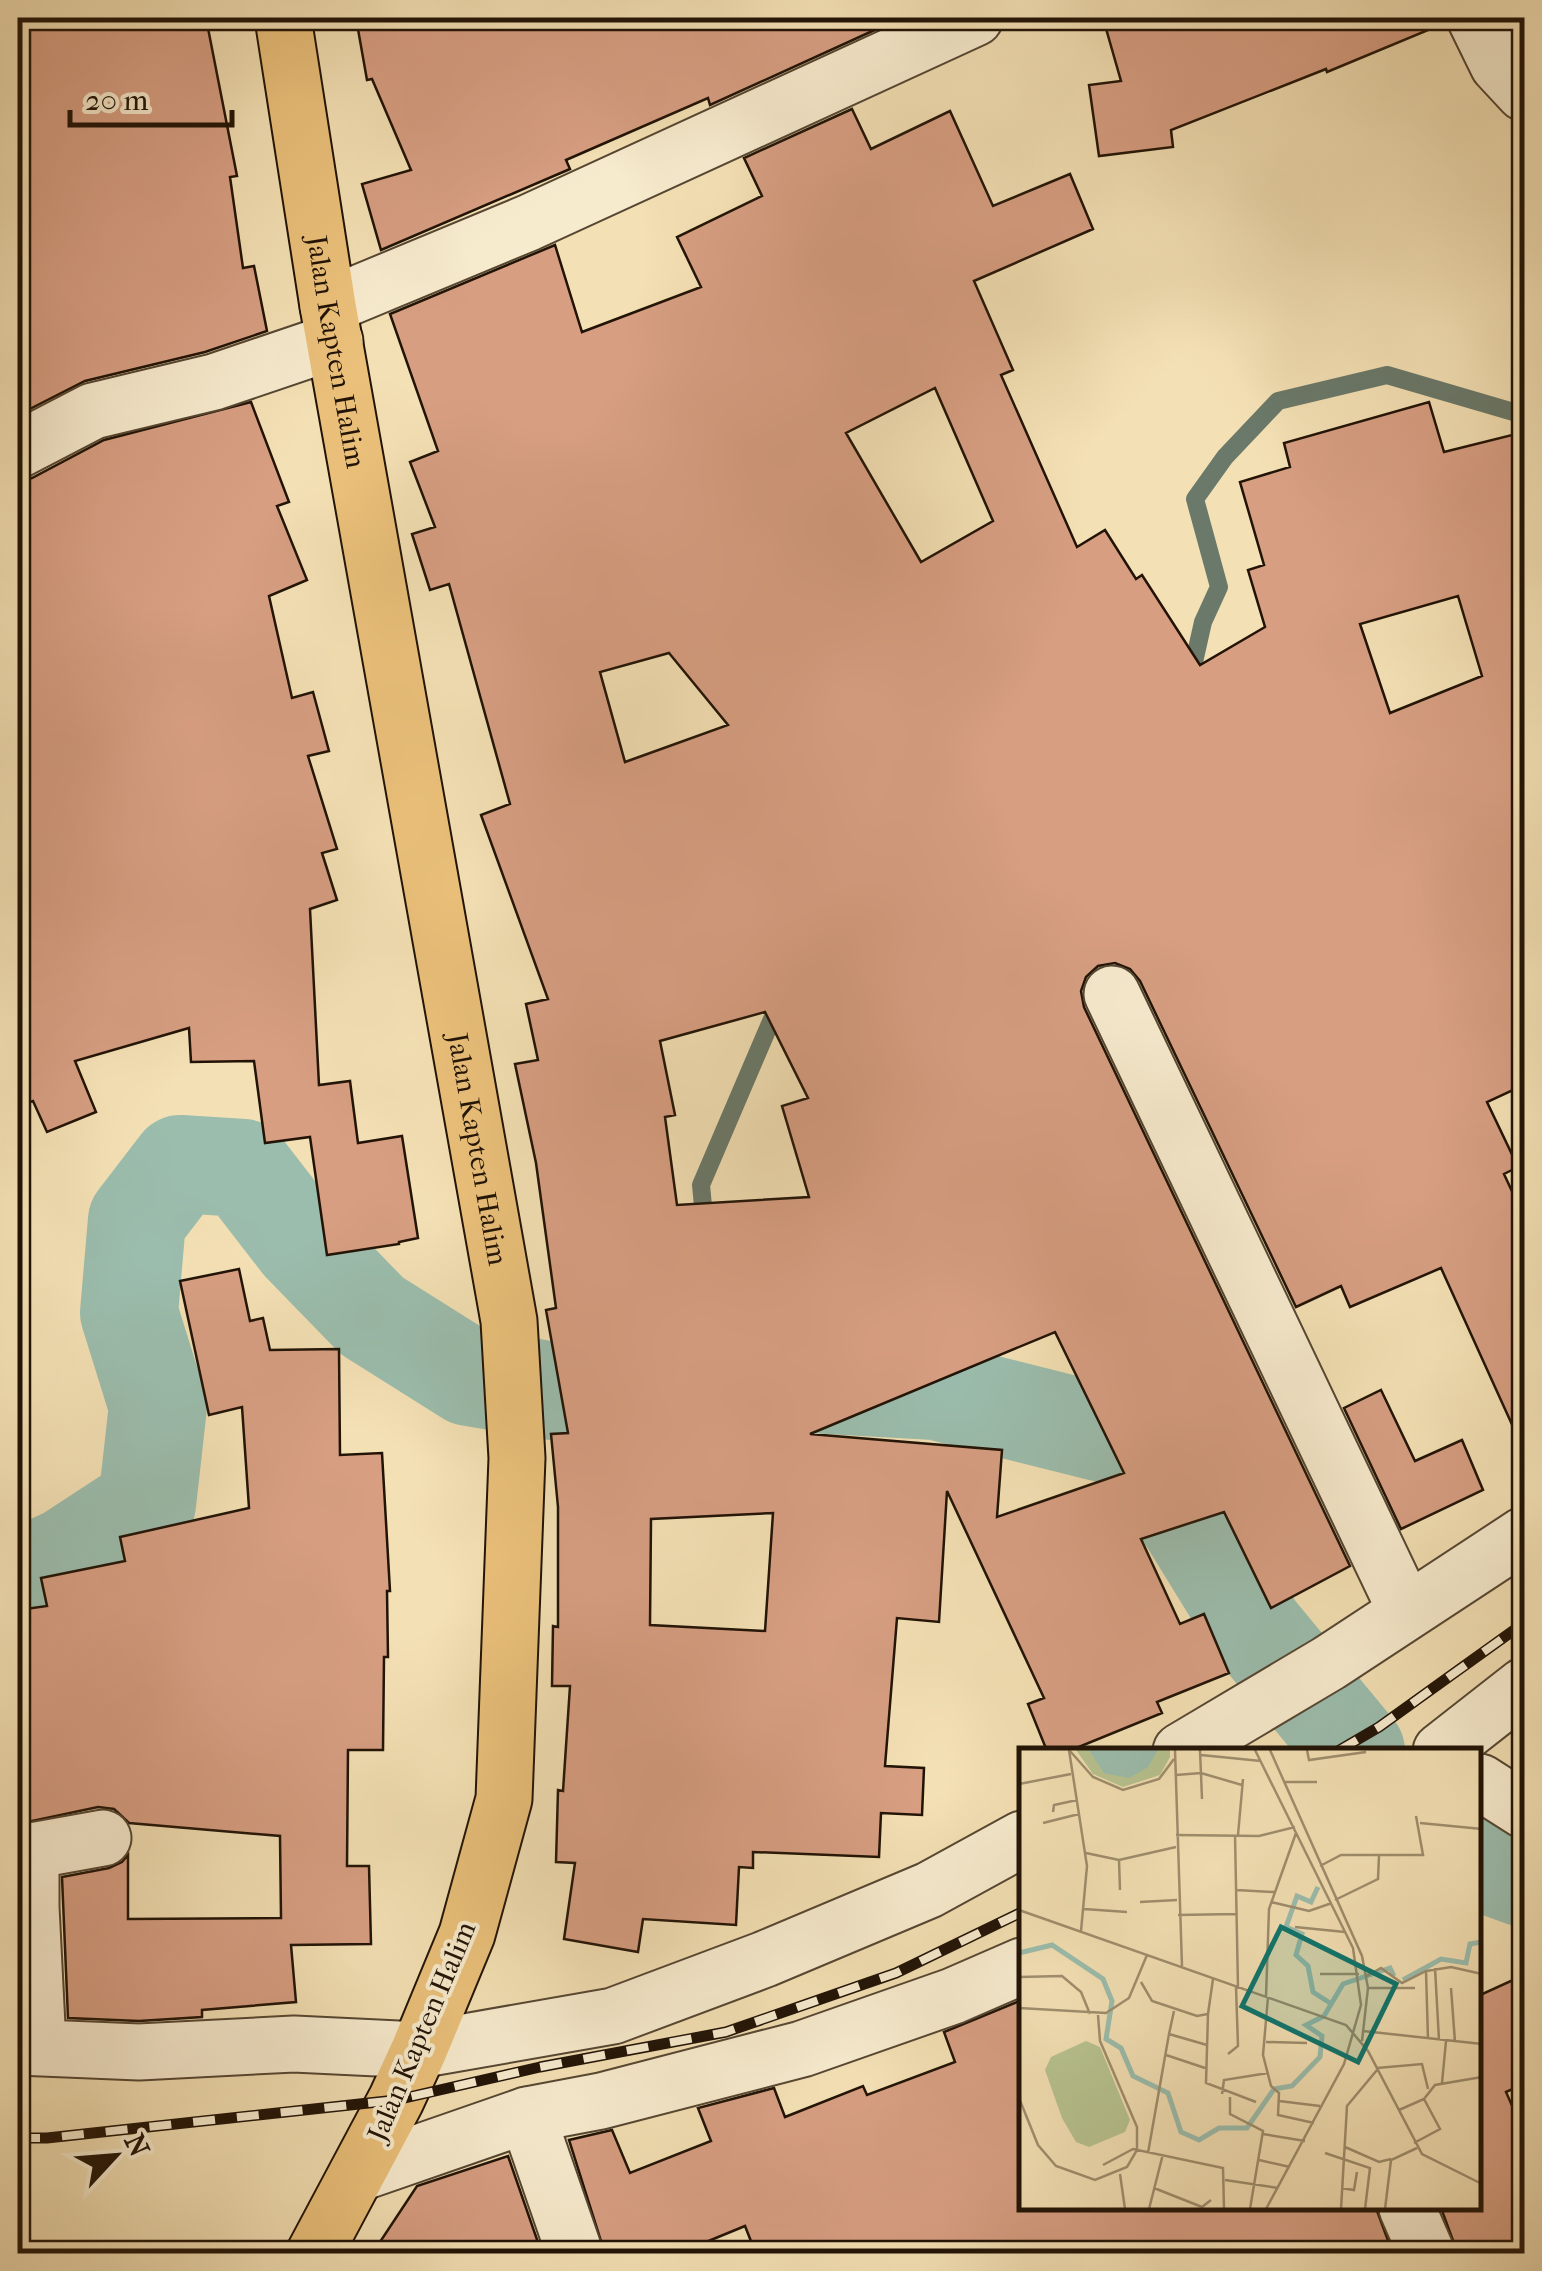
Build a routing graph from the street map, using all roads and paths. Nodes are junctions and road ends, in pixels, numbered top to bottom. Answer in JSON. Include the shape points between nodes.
{"nodes":[{"id":1,"x":283,"y":18,"type":"edge"},
{"id":2,"x":974,"y":18,"type":"edge"},
{"id":3,"x":1475,"y":18,"type":"edge"},
{"id":4,"x":1524,"y":93,"type":"edge"},
{"id":5,"x":332,"y":324,"type":"junction"},
{"id":6,"x":18,"y":450,"type":"edge"},
{"id":7,"x":1112,"y":994,"type":"dead end"},
{"id":8,"x":1524,"y":1535,"type":"edge"},
{"id":9,"x":1406,"y":1610,"type":"junction"},
{"id":10,"x":1524,"y":1686,"type":"edge"},
{"id":11,"x":1186,"y":1748,"type":"edge"},
{"id":12,"x":1446,"y":1748,"type":"edge"},
{"id":13,"x":1482,"y":1783,"type":"edge"},
{"id":14,"x":1524,"y":1810,"type":"edge"},
{"id":15,"x":103,"y":1838,"type":"dead end"},
{"id":16,"x":1019,"y":1840,"type":"edge"},
{"id":17,"x":1019,"y":1967,"type":"edge"},
{"id":18,"x":28,"y":2047,"type":"edge"},
{"id":19,"x":418,"y":2050,"type":"junction"},
{"id":20,"x":527,"y":2115,"type":"junction"},
{"id":21,"x":358,"y":2174,"type":"junction"},
{"id":22,"x":1408,"y":2211,"type":"edge"},
{"id":23,"x":314,"y":2254,"type":"edge"},
{"id":24,"x":576,"y":2254,"type":"edge"},
{"id":25,"x":1427,"y":2254,"type":"edge"}],
"edges":[{"from":1,"to":5,"type":"main road","name":"Jalan Kapten Halim"},
{"from":2,"to":5,"type":"street","via":[[528,223]]},
{"from":3,"to":4,"type":"street","via":[[1498,65]]},
{"from":5,"to":6,"type":"street","via":[[214,382],[92,411]]},
{"from":5,"to":19,"type":"main road","name":"Jalan Kapten Halim","via":[[509,1321],[517,1458],[504,1799],[466,1934]]},
{"from":7,"to":9,"type":"street"},
{"from":8,"to":9,"type":"street"},
{"from":9,"to":11,"type":"street"},
{"from":10,"to":12,"type":"street"},
{"from":13,"to":14,"type":"street"},
{"from":15,"to":18,"type":"street","via":[[32,1851]]},
{"from":16,"to":19,"type":"street","via":[[928,1890],[613,2016]]},
{"from":17,"to":20,"type":"street","via":[[802,2049]]},
{"from":18,"to":19,"type":"street","via":[[139,2052],[294,2044]]},
{"from":19,"to":21,"type":"main road","name":"Jalan Kapten Halim"},
{"from":20,"to":21,"type":"street"},
{"from":20,"to":24,"type":"street"},
{"from":21,"to":23,"type":"main road","name":"Jalan Kapten Halim"},
{"from":22,"to":25,"type":"street"}]}
